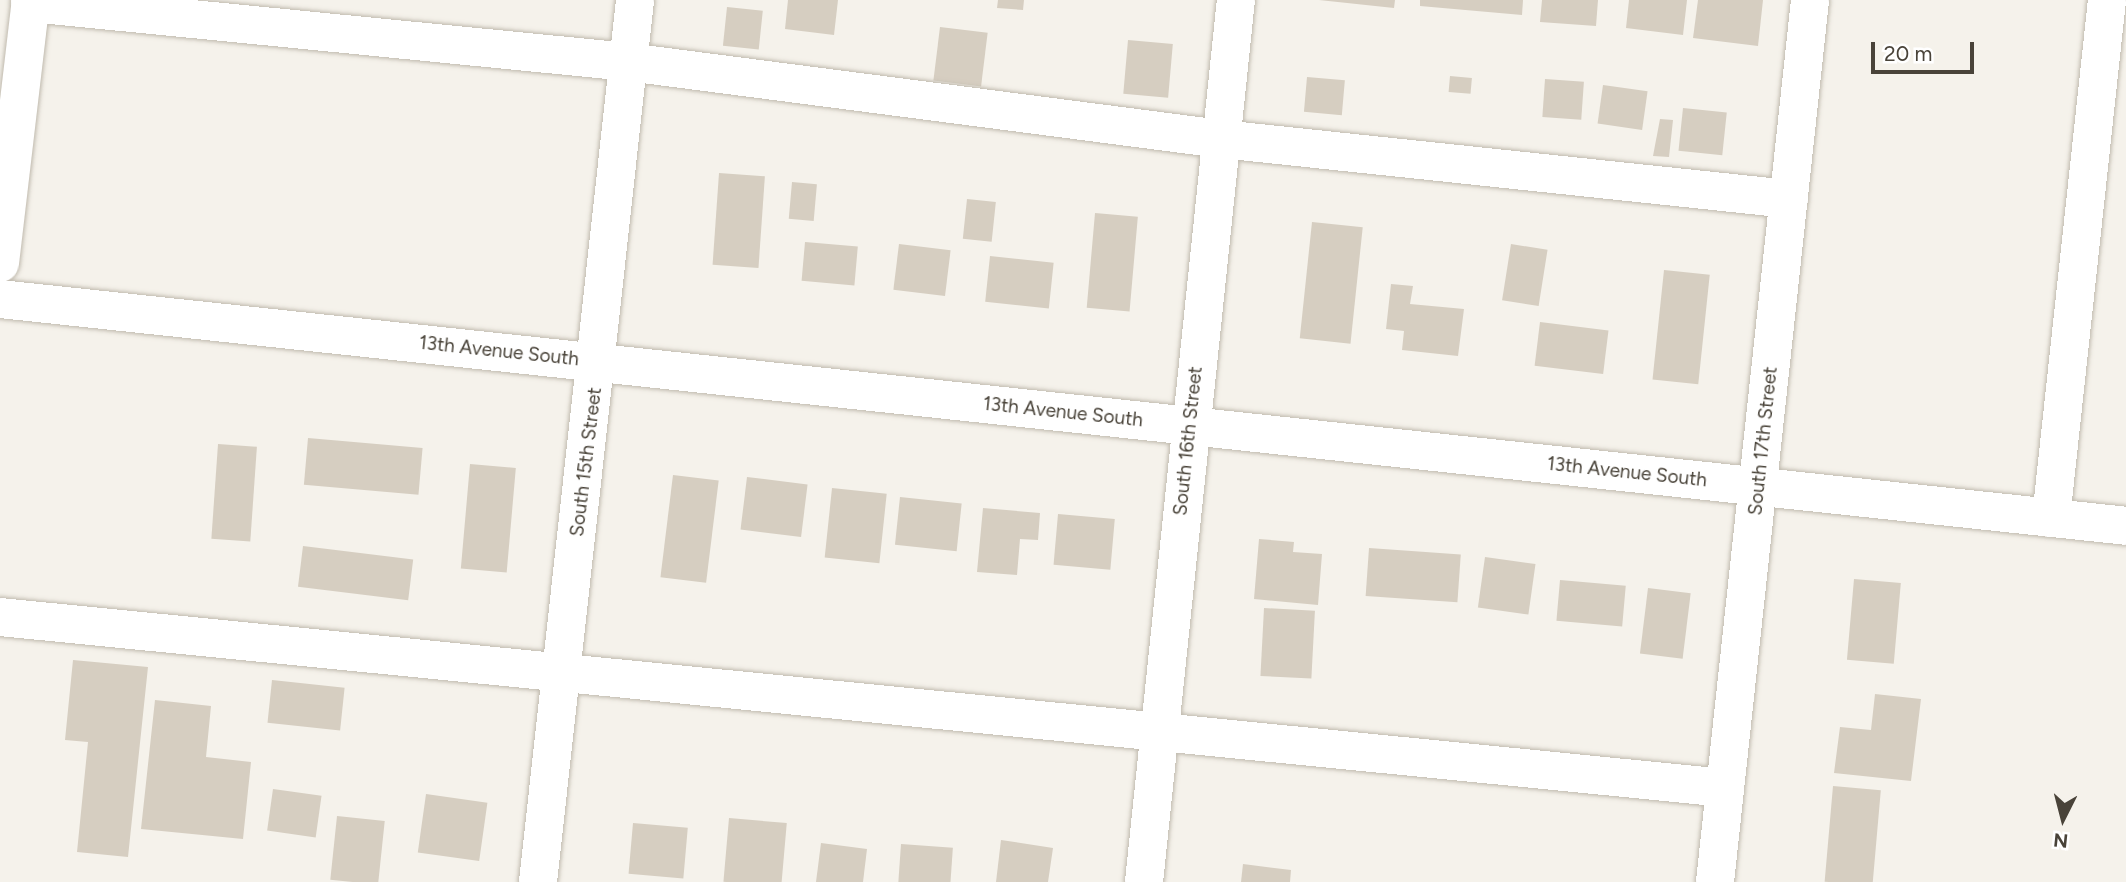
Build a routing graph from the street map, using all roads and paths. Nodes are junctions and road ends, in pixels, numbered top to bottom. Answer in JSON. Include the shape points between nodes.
{"nodes":[{"id":1,"x":635,"y":0,"type":"edge"},
{"id":2,"x":1236,"y":0,"type":"edge"},
{"id":3,"x":1811,"y":0,"type":"edge"},
{"id":4,"x":2107,"y":0,"type":"edge"},
{"id":5,"x":31,"y":2,"type":"edge"},
{"id":6,"x":628,"y":62,"type":"junction"},
{"id":7,"x":1221,"y":139,"type":"junction"},
{"id":8,"x":1789,"y":199,"type":"junction"},
{"id":9,"x":0,"y":262,"type":"edge"},
{"id":10,"x":0,"y":299,"type":"edge"},
{"id":11,"x":598,"y":361,"type":"junction"},
{"id":12,"x":1190,"y":425,"type":"junction"},
{"id":13,"x":1758,"y":485,"type":"junction"},
{"id":14,"x":2051,"y":518,"type":"junction"},
{"id":15,"x":2126,"y":526,"type":"edge"},
{"id":16,"x":0,"y":617,"type":"edge"},
{"id":17,"x":562,"y":670,"type":"junction"},
{"id":18,"x":1159,"y":732,"type":"junction"},
{"id":19,"x":1725,"y":788,"type":"junction"},
{"id":20,"x":538,"y":882,"type":"edge"},
{"id":21,"x":1144,"y":882,"type":"edge"},
{"id":22,"x":1715,"y":882,"type":"edge"}],
"edges":[{"from":1,"to":6,"type":"street","name":"South 15th Street"},
{"from":2,"to":7,"type":"street","name":"South 16th Street"},
{"from":3,"to":8,"type":"street","name":"South 17th Street"},
{"from":4,"to":14,"type":"street"},
{"from":5,"to":6,"type":"street"},
{"from":5,"to":9,"type":"street"},
{"from":6,"to":7,"type":"street"},
{"from":6,"to":11,"type":"street","name":"South 15th Street"},
{"from":7,"to":8,"type":"street"},
{"from":7,"to":12,"type":"street","name":"South 16th Street"},
{"from":8,"to":13,"type":"street","name":"South 17th Street"},
{"from":10,"to":11,"type":"street","name":"13th Avenue South"},
{"from":11,"to":12,"type":"street","name":"13th Avenue South"},
{"from":11,"to":17,"type":"street","name":"South 15th Street"},
{"from":12,"to":13,"type":"street","name":"13th Avenue South"},
{"from":12,"to":18,"type":"street","name":"South 16th Street"},
{"from":13,"to":14,"type":"street","name":"13th Avenue South"},
{"from":13,"to":19,"type":"street","name":"South 17th Street"},
{"from":14,"to":15,"type":"street","name":"13th Avenue South"},
{"from":16,"to":17,"type":"street"},
{"from":17,"to":18,"type":"street"},
{"from":17,"to":20,"type":"street","name":"South 15th Street"},
{"from":18,"to":19,"type":"street"},
{"from":18,"to":21,"type":"street","name":"South 16th Street"},
{"from":19,"to":22,"type":"street","name":"South 17th Street"}]}
